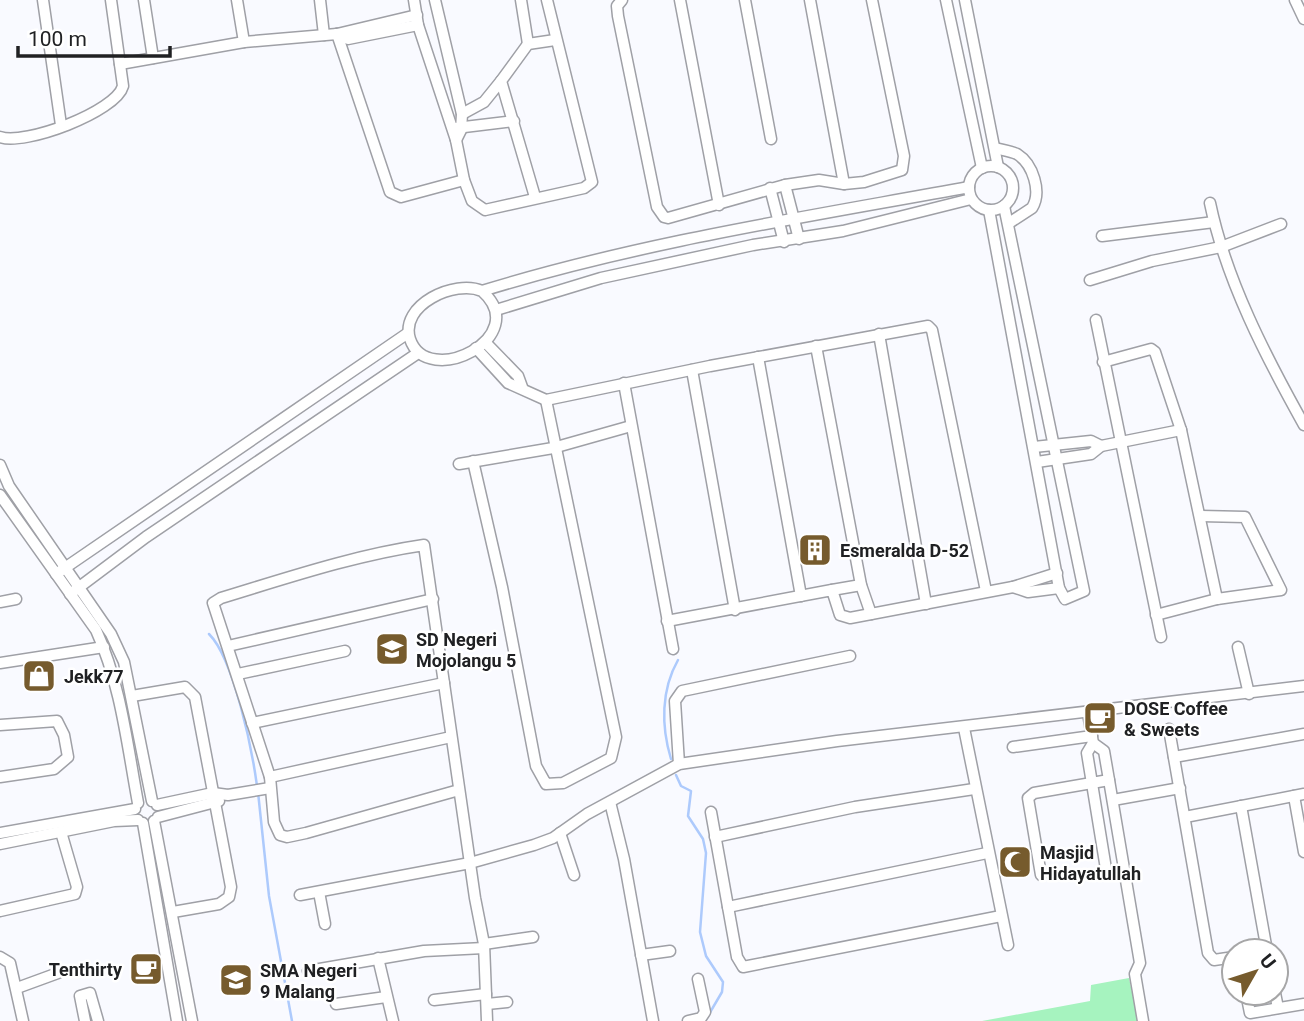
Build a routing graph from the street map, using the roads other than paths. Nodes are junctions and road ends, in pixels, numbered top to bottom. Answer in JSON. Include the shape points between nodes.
{"nodes":[{"id":1,"x":43,"y":0,"type":"edge"},
{"id":2,"x":111,"y":0,"type":"edge"},
{"id":3,"x":144,"y":0,"type":"edge"},
{"id":4,"x":237,"y":0,"type":"edge"},
{"id":5,"x":320,"y":0,"type":"edge"},
{"id":6,"x":414,"y":0,"type":"edge"},
{"id":7,"x":435,"y":0,"type":"edge"},
{"id":8,"x":520,"y":0,"type":"edge"},
{"id":9,"x":547,"y":0,"type":"edge"},
{"id":10,"x":622,"y":0,"type":"edge"},
{"id":11,"x":680,"y":0,"type":"edge"},
{"id":12,"x":745,"y":0,"type":"edge"},
{"id":13,"x":810,"y":0,"type":"edge"},
{"id":14,"x":872,"y":0,"type":"edge"},
{"id":15,"x":946,"y":0,"type":"edge"},
{"id":16,"x":965,"y":0,"type":"edge"},
{"id":17,"x":1295,"y":0,"type":"edge"},
{"id":18,"x":1304,"y":19,"type":"edge"},
{"id":19,"x":417,"y":20,"type":"junction"},
{"id":20,"x":337,"y":34,"type":"junction"},
{"id":21,"x":324,"y":35,"type":"junction"},
{"id":22,"x":555,"y":40,"type":"junction"},
{"id":23,"x":244,"y":42,"type":"junction"},
{"id":24,"x":528,"y":44,"type":"junction"},
{"id":25,"x":447,"y":52,"type":"junction"},
{"id":26,"x":428,"y":55,"type":"junction"},
{"id":27,"x":153,"y":58,"type":"junction"},
{"id":28,"x":120,"y":64,"type":"junction"},
{"id":29,"x":501,"y":81,"type":"junction"},
{"id":30,"x":463,"y":114,"type":"junction"},
{"id":31,"x":514,"y":121,"type":"junction"},
{"id":32,"x":61,"y":125,"type":"junction"},
{"id":33,"x":462,"y":126,"type":"junction"},
{"id":34,"x":451,"y":130,"type":"junction"},
{"id":35,"x":0,"y":138,"type":"edge"},
{"id":36,"x":771,"y":139,"type":"dead end"},
{"id":37,"x":456,"y":140,"type":"junction"},
{"id":38,"x":995,"y":148,"type":"junction"},
{"id":39,"x":982,"y":167,"type":"junction"},
{"id":40,"x":998,"y":167,"type":"junction"},
{"id":41,"x":464,"y":180,"type":"junction"},
{"id":42,"x":844,"y":184,"type":"junction"},
{"id":43,"x":785,"y":185,"type":"junction"},
{"id":44,"x":968,"y":187,"type":"junction"},
{"id":45,"x":770,"y":188,"type":"junction"},
{"id":46,"x":535,"y":197,"type":"junction"},
{"id":47,"x":971,"y":199,"type":"junction"},
{"id":48,"x":1210,"y":203,"type":"dead end"},
{"id":49,"x":719,"y":205,"type":"junction"},
{"id":50,"x":1004,"y":206,"type":"junction"},
{"id":51,"x":989,"y":210,"type":"junction"},
{"id":52,"x":794,"y":220,"type":"junction"},
{"id":53,"x":778,"y":222,"type":"junction"},
{"id":54,"x":1213,"y":222,"type":"junction"},
{"id":55,"x":1009,"y":223,"type":"junction"},
{"id":56,"x":1281,"y":224,"type":"dead end"},
{"id":57,"x":1102,"y":236,"type":"dead end"},
{"id":58,"x":799,"y":239,"type":"junction"},
{"id":59,"x":784,"y":242,"type":"junction"},
{"id":60,"x":1221,"y":247,"type":"junction"},
{"id":61,"x":1090,"y":280,"type":"dead end"},
{"id":62,"x":482,"y":291,"type":"junction"},
{"id":63,"x":496,"y":310,"type":"junction"},
{"id":64,"x":1096,"y":320,"type":"dead end"},
{"id":65,"x":408,"y":333,"type":"junction"},
{"id":66,"x":879,"y":334,"type":"junction"},
{"id":67,"x":481,"y":345,"type":"junction"},
{"id":68,"x":816,"y":346,"type":"junction"},
{"id":69,"x":418,"y":353,"type":"junction"},
{"id":70,"x":758,"y":358,"type":"junction"},
{"id":71,"x":1103,"y":362,"type":"junction"},
{"id":72,"x":692,"y":370,"type":"junction"},
{"id":73,"x":624,"y":383,"type":"junction"},
{"id":74,"x":546,"y":400,"type":"junction"},
{"id":75,"x":1304,"y":425,"type":"edge"},
{"id":76,"x":631,"y":426,"type":"junction"},
{"id":77,"x":1181,"y":430,"type":"junction"},
{"id":78,"x":1123,"y":441,"type":"junction"},
{"id":79,"x":1054,"y":444,"type":"junction"},
{"id":80,"x":1101,"y":446,"type":"junction"},
{"id":81,"x":1034,"y":447,"type":"junction"},
{"id":82,"x":553,"y":448,"type":"junction"},
{"id":83,"x":1057,"y":460,"type":"junction"},
{"id":84,"x":473,"y":461,"type":"junction"},
{"id":85,"x":1037,"y":462,"type":"junction"},
{"id":86,"x":459,"y":464,"type":"dead end"},
{"id":87,"x":0,"y":466,"type":"edge"},
{"id":88,"x":0,"y":495,"type":"edge"},
{"id":89,"x":1201,"y":516,"type":"junction"},
{"id":90,"x":136,"y":521,"type":"junction"},
{"id":91,"x":146,"y":537,"type":"junction"},
{"id":92,"x":61,"y":570,"type":"junction"},
{"id":93,"x":1057,"y":573,"type":"junction"},
{"id":94,"x":862,"y":585,"type":"junction"},
{"id":95,"x":1013,"y":587,"type":"junction"},
{"id":96,"x":1059,"y":588,"type":"junction"},
{"id":97,"x":832,"y":590,"type":"junction"},
{"id":98,"x":75,"y":591,"type":"junction"},
{"id":99,"x":986,"y":591,"type":"junction"},
{"id":100,"x":801,"y":596,"type":"junction"},
{"id":101,"x":433,"y":599,"type":"junction"},
{"id":102,"x":1217,"y":599,"type":"junction"},
{"id":103,"x":16,"y":600,"type":"dead end"},
{"id":104,"x":0,"y":602,"type":"edge"},
{"id":105,"x":926,"y":604,"type":"junction"},
{"id":106,"x":735,"y":610,"type":"junction"},
{"id":107,"x":871,"y":614,"type":"junction"},
{"id":108,"x":1156,"y":615,"type":"junction"},
{"id":109,"x":667,"y":621,"type":"junction"},
{"id":110,"x":1161,"y":636,"type":"dead end"},
{"id":111,"x":228,"y":646,"type":"junction"},
{"id":112,"x":104,"y":647,"type":"junction"},
{"id":113,"x":1238,"y":647,"type":"dead end"},
{"id":114,"x":673,"y":649,"type":"dead end"},
{"id":115,"x":345,"y":651,"type":"dead end"},
{"id":116,"x":850,"y":656,"type":"dead end"},
{"id":117,"x":0,"y":663,"type":"edge"},
{"id":118,"x":238,"y":674,"type":"junction"},
{"id":119,"x":444,"y":682,"type":"junction"},
{"id":120,"x":1304,"y":686,"type":"edge"},
{"id":121,"x":1249,"y":694,"type":"junction"},
{"id":122,"x":132,"y":696,"type":"junction"},
{"id":123,"x":1088,"y":713,"type":"junction"},
{"id":124,"x":252,"y":723,"type":"junction"},
{"id":125,"x":0,"y":725,"type":"edge"},
{"id":126,"x":964,"y":728,"type":"junction"},
{"id":127,"x":1169,"y":729,"type":"dead end"},
{"id":128,"x":1304,"y":734,"type":"edge"},
{"id":129,"x":452,"y":737,"type":"junction"},
{"id":130,"x":1092,"y":740,"type":"junction"},
{"id":131,"x":1013,"y":747,"type":"dead end"},
{"id":132,"x":1174,"y":757,"type":"junction"},
{"id":133,"x":679,"y":764,"type":"junction"},
{"id":134,"x":0,"y":776,"type":"edge"},
{"id":135,"x":1109,"y":779,"type":"junction"},
{"id":136,"x":1092,"y":782,"type":"junction"},
{"id":137,"x":268,"y":785,"type":"junction"},
{"id":138,"x":1180,"y":788,"type":"junction"},
{"id":139,"x":974,"y":789,"type":"junction"},
{"id":140,"x":459,"y":790,"type":"junction"},
{"id":141,"x":1299,"y":795,"type":"edge"},
{"id":142,"x":214,"y":798,"type":"junction"},
{"id":143,"x":1112,"y":800,"type":"junction"},
{"id":144,"x":154,"y":803,"type":"junction"},
{"id":145,"x":611,"y":803,"type":"junction"},
{"id":146,"x":136,"y":806,"type":"junction"},
{"id":147,"x":1241,"y":806,"type":"junction"},
{"id":148,"x":711,"y":812,"type":"dead end"},
{"id":149,"x":1185,"y":817,"type":"junction"},
{"id":150,"x":148,"y":820,"type":"junction"},
{"id":151,"x":61,"y":832,"type":"junction"},
{"id":152,"x":0,"y":833,"type":"edge"},
{"id":153,"x":18,"y":836,"type":"junction"},
{"id":154,"x":554,"y":837,"type":"junction"},
{"id":155,"x":715,"y":837,"type":"junction"},
{"id":156,"x":0,"y":844,"type":"edge"},
{"id":157,"x":1304,"y":852,"type":"edge"},
{"id":158,"x":987,"y":853,"type":"junction"},
{"id":159,"x":470,"y":863,"type":"junction"},
{"id":160,"x":574,"y":875,"type":"dead end"},
{"id":161,"x":1041,"y":875,"type":"dead end"},
{"id":162,"x":1107,"y":875,"type":"dead end"},
{"id":163,"x":320,"y":892,"type":"junction"},
{"id":164,"x":300,"y":895,"type":"dead end"},
{"id":165,"x":728,"y":907,"type":"junction"},
{"id":166,"x":0,"y":911,"type":"edge"},
{"id":167,"x":173,"y":912,"type":"junction"},
{"id":168,"x":1001,"y":916,"type":"junction"},
{"id":169,"x":324,"y":924,"type":"dead end"},
{"id":170,"x":533,"y":937,"type":"dead end"},
{"id":171,"x":1264,"y":937,"type":"edge"},
{"id":172,"x":1008,"y":945,"type":"dead end"},
{"id":173,"x":484,"y":946,"type":"junction"},
{"id":174,"x":670,"y":951,"type":"dead end"},
{"id":175,"x":641,"y":955,"type":"junction"},
{"id":176,"x":0,"y":957,"type":"edge"},
{"id":177,"x":378,"y":958,"type":"junction"},
{"id":178,"x":1220,"y":959,"type":"edge"},
{"id":179,"x":182,"y":967,"type":"junction"},
{"id":180,"x":168,"y":969,"type":"junction"},
{"id":181,"x":309,"y":971,"type":"dead end"},
{"id":182,"x":58,"y":973,"type":"dead end"},
{"id":183,"x":698,"y":979,"type":"dead end"},
{"id":184,"x":17,"y":988,"type":"junction"},
{"id":185,"x":386,"y":997,"type":"junction"},
{"id":186,"x":486,"y":999,"type":"junction"},
{"id":187,"x":434,"y":1000,"type":"dead end"},
{"id":188,"x":507,"y":1002,"type":"dead end"},
{"id":189,"x":336,"y":1004,"type":"dead end"},
{"id":190,"x":1304,"y":1004,"type":"edge"},
{"id":191,"x":1278,"y":1008,"type":"joint"},
{"id":192,"x":1251,"y":1017,"type":"edge"},
{"id":193,"x":23,"y":1021,"type":"edge"},
{"id":194,"x":85,"y":1021,"type":"edge"},
{"id":195,"x":98,"y":1021,"type":"edge"},
{"id":196,"x":177,"y":1021,"type":"edge"},
{"id":197,"x":192,"y":1021,"type":"edge"},
{"id":198,"x":393,"y":1021,"type":"edge"},
{"id":199,"x":487,"y":1021,"type":"edge"},
{"id":200,"x":651,"y":1021,"type":"edge"},
{"id":201,"x":688,"y":1021,"type":"edge"},
{"id":202,"x":1143,"y":1021,"type":"edge"}],
"edges":[{"from":1,"to":32,"type":"street"},
{"from":2,"to":28,"type":"street"},
{"from":3,"to":27,"type":"street"},
{"from":4,"to":23,"type":"street"},
{"from":5,"to":21,"type":"street"},
{"from":6,"to":19,"type":"street"},
{"from":7,"to":25,"type":"street"},
{"from":8,"to":24,"type":"street"},
{"from":9,"to":22,"type":"street"},
{"from":10,"to":49,"type":"street","via":[[618,16],[659,212],[668,218]]},
{"from":11,"to":49,"type":"street"},
{"from":12,"to":36,"type":"street"},
{"from":13,"to":42,"type":"street"},
{"from":14,"to":42,"type":"street","via":[[905,164],[899,173]]},
{"from":15,"to":39,"type":"street"},
{"from":16,"to":38,"type":"street"},
{"from":17,"to":18,"type":"street"},
{"from":19,"to":20,"type":"street"},
{"from":19,"to":26,"type":"street"},
{"from":20,"to":21,"type":"street"},
{"from":20,"to":41,"type":"street","via":[[390,192],[401,197]]},
{"from":21,"to":23,"type":"street"},
{"from":22,"to":24,"type":"street"},
{"from":22,"to":46,"type":"street","via":[[593,178],[584,188]]},
{"from":23,"to":27,"type":"street"},
{"from":24,"to":29,"type":"street"},
{"from":25,"to":26,"type":"street"},
{"from":25,"to":30,"type":"street"},
{"from":26,"to":34,"type":"street"},
{"from":27,"to":28,"type":"street"},
{"from":28,"to":32,"type":"street","via":[[121,93],[89,115]]},
{"from":29,"to":30,"type":"street","via":[[484,102]]},
{"from":29,"to":31,"type":"street"},
{"from":30,"to":33,"type":"street"},
{"from":31,"to":33,"type":"street"},
{"from":31,"to":46,"type":"street"},
{"from":32,"to":35,"type":"street","via":[[31,138]]},
{"from":33,"to":34,"type":"street"},
{"from":33,"to":37,"type":"street"},
{"from":34,"to":37,"type":"street"},
{"from":37,"to":41,"type":"street"},
{"from":38,"to":40,"type":"street"},
{"from":38,"to":55,"type":"street","via":[[1024,160],[1037,188],[1032,208]]},
{"from":39,"to":40,"type":"street"},
{"from":39,"to":44,"type":"street"},
{"from":40,"to":50,"type":"street","via":[[1012,183],[1012,196]]},
{"from":41,"to":46,"type":"street","via":[[472,201],[485,210]]},
{"from":42,"to":43,"type":"street","via":[[819,180]]},
{"from":43,"to":45,"type":"street"},
{"from":43,"to":52,"type":"street"},
{"from":44,"to":47,"type":"street"},
{"from":44,"to":52,"type":"street"},
{"from":45,"to":49,"type":"street"},
{"from":45,"to":53,"type":"street"},
{"from":47,"to":51,"type":"street"},
{"from":47,"to":58,"type":"street"},
{"from":48,"to":54,"type":"street"},
{"from":50,"to":51,"type":"street"},
{"from":50,"to":55,"type":"street"},
{"from":51,"to":81,"type":"street"},
{"from":52,"to":53,"type":"street"},
{"from":52,"to":58,"type":"street"},
{"from":53,"to":59,"type":"street"},
{"from":53,"to":62,"type":"street","via":[[644,248]]},
{"from":54,"to":57,"type":"street"},
{"from":54,"to":60,"type":"street"},
{"from":55,"to":79,"type":"street"},
{"from":56,"to":60,"type":"street"},
{"from":58,"to":59,"type":"street"},
{"from":59,"to":63,"type":"street","via":[[601,278]]},
{"from":60,"to":61,"type":"street"},
{"from":60,"to":75,"type":"street"},
{"from":62,"to":63,"type":"street"},
{"from":62,"to":65,"type":"street","via":[[445,290],[414,317]]},
{"from":63,"to":67,"type":"street","via":[[494,330]]},
{"from":64,"to":71,"type":"street"},
{"from":65,"to":69,"type":"street"},
{"from":65,"to":90,"type":"street"},
{"from":66,"to":68,"type":"street"},
{"from":66,"to":99,"type":"street","via":[[924,325],[932,330]]},
{"from":66,"to":105,"type":"street"},
{"from":67,"to":69,"type":"street","via":[[450,360]]},
{"from":67,"to":74,"type":"street","via":[[508,383]]},
{"from":68,"to":70,"type":"street"},
{"from":68,"to":94,"type":"street"},
{"from":69,"to":91,"type":"street"},
{"from":70,"to":72,"type":"street"},
{"from":70,"to":100,"type":"street"},
{"from":71,"to":77,"type":"street","via":[[1152,349]]},
{"from":71,"to":78,"type":"street"},
{"from":72,"to":73,"type":"street"},
{"from":72,"to":106,"type":"street"},
{"from":73,"to":74,"type":"street"},
{"from":73,"to":76,"type":"street"},
{"from":74,"to":82,"type":"street"},
{"from":76,"to":82,"type":"street"},
{"from":76,"to":109,"type":"street"},
{"from":77,"to":78,"type":"street"},
{"from":77,"to":89,"type":"street"},
{"from":78,"to":80,"type":"street"},
{"from":78,"to":108,"type":"street"},
{"from":79,"to":80,"type":"street","via":[[1091,441]]},
{"from":79,"to":81,"type":"street"},
{"from":79,"to":83,"type":"street"},
{"from":80,"to":83,"type":"street","via":[[1091,454]]},
{"from":81,"to":85,"type":"street"},
{"from":82,"to":84,"type":"street"},
{"from":82,"to":84,"type":"street","via":[[597,634],[616,745],[611,758],[557,785],[546,784],[536,766]]},
{"from":83,"to":85,"type":"street"},
{"from":83,"to":96,"type":"street","via":[[1083,593],[1065,599]]},
{"from":84,"to":86,"type":"street"},
{"from":85,"to":93,"type":"street"},
{"from":87,"to":92,"type":"street"},
{"from":88,"to":92,"type":"street"},
{"from":89,"to":102,"type":"street"},
{"from":89,"to":102,"type":"street","via":[[1245,517],[1281,588]]},
{"from":90,"to":91,"type":"street"},
{"from":90,"to":92,"type":"street"},
{"from":91,"to":98,"type":"street"},
{"from":92,"to":98,"type":"street"},
{"from":93,"to":95,"type":"street"},
{"from":93,"to":96,"type":"street"},
{"from":94,"to":97,"type":"street"},
{"from":94,"to":107,"type":"street"},
{"from":95,"to":96,"type":"street","via":[[1028,592]]},
{"from":95,"to":99,"type":"street"},
{"from":97,"to":100,"type":"street"},
{"from":97,"to":107,"type":"street","via":[[845,618]]},
{"from":98,"to":112,"type":"street"},
{"from":98,"to":122,"type":"street","via":[[111,635],[124,662]]},
{"from":99,"to":105,"type":"street"},
{"from":100,"to":106,"type":"street"},
{"from":101,"to":111,"type":"street"},
{"from":101,"to":111,"type":"street","via":[[424,545],[397,548],[216,600],[213,607]]},
{"from":101,"to":119,"type":"street"},
{"from":102,"to":108,"type":"street"},
{"from":103,"to":104,"type":"street"},
{"from":105,"to":107,"type":"street"},
{"from":106,"to":109,"type":"street"},
{"from":108,"to":110,"type":"street"},
{"from":109,"to":114,"type":"street"},
{"from":111,"to":118,"type":"street"},
{"from":112,"to":117,"type":"street"},
{"from":112,"to":146,"type":"street","via":[[117,688]]},
{"from":113,"to":121,"type":"street"},
{"from":115,"to":118,"type":"street"},
{"from":116,"to":133,"type":"street","via":[[682,691],[675,701]]},
{"from":118,"to":124,"type":"street"},
{"from":119,"to":124,"type":"street"},
{"from":119,"to":129,"type":"street"},
{"from":120,"to":121,"type":"street"},
{"from":121,"to":123,"type":"street"},
{"from":122,"to":142,"type":"street","via":[[179,687],[192,691]]},
{"from":122,"to":144,"type":"street"},
{"from":123,"to":126,"type":"street"},
{"from":123,"to":130,"type":"street"},
{"from":124,"to":137,"type":"street"},
{"from":125,"to":134,"type":"street","via":[[57,721],[68,748],[68,757],[54,769]]},
{"from":126,"to":133,"type":"street"},
{"from":126,"to":139,"type":"street"},
{"from":127,"to":132,"type":"street"},
{"from":128,"to":132,"type":"street"},
{"from":129,"to":137,"type":"street"},
{"from":129,"to":140,"type":"street"},
{"from":130,"to":131,"type":"street"},
{"from":130,"to":135,"type":"street","via":[[1104,751]]},
{"from":130,"to":136,"type":"street","via":[[1087,752]]},
{"from":132,"to":138,"type":"street"},
{"from":133,"to":145,"type":"street"},
{"from":135,"to":136,"type":"street"},
{"from":135,"to":143,"type":"street"},
{"from":136,"to":161,"type":"street","via":[[1028,797]]},
{"from":136,"to":162,"type":"street"},
{"from":137,"to":140,"type":"street","via":[[276,831],[287,837]]},
{"from":137,"to":142,"type":"street"},
{"from":138,"to":143,"type":"street"},
{"from":138,"to":149,"type":"street"},
{"from":139,"to":155,"type":"street","via":[[827,812]]},
{"from":139,"to":158,"type":"street"},
{"from":140,"to":159,"type":"street"},
{"from":141,"to":147,"type":"street"},
{"from":141,"to":157,"type":"street"},
{"from":142,"to":144,"type":"street"},
{"from":142,"to":150,"type":"street"},
{"from":142,"to":167,"type":"street","via":[[231,892],[219,904]]},
{"from":143,"to":202,"type":"street","via":[[1140,963],[1135,974]]},
{"from":144,"to":146,"type":"street","via":[[145,799]]},
{"from":144,"to":150,"type":"street"},
{"from":145,"to":154,"type":"street"},
{"from":145,"to":175,"type":"street"},
{"from":146,"to":150,"type":"street"},
{"from":146,"to":153,"type":"street"},
{"from":147,"to":149,"type":"street"},
{"from":147,"to":171,"type":"street"},
{"from":148,"to":155,"type":"street"},
{"from":149,"to":178,"type":"street","via":[[1208,953],[1214,960]]},
{"from":150,"to":151,"type":"street","via":[[114,821]]},
{"from":150,"to":167,"type":"street"},
{"from":150,"to":180,"type":"street"},
{"from":151,"to":153,"type":"street"},
{"from":151,"to":166,"type":"street","via":[[75,894]]},
{"from":152,"to":153,"type":"street"},
{"from":153,"to":156,"type":"street"},
{"from":154,"to":159,"type":"street"},
{"from":154,"to":160,"type":"street"},
{"from":155,"to":165,"type":"street"},
{"from":158,"to":165,"type":"street"},
{"from":158,"to":168,"type":"street"},
{"from":159,"to":163,"type":"street"},
{"from":159,"to":173,"type":"street"},
{"from":163,"to":164,"type":"street"},
{"from":163,"to":169,"type":"street"},
{"from":165,"to":168,"type":"street","via":[[737,957],[748,968]]},
{"from":167,"to":179,"type":"street"},
{"from":168,"to":172,"type":"street"},
{"from":170,"to":173,"type":"street"},
{"from":173,"to":177,"type":"street"},
{"from":173,"to":186,"type":"street"},
{"from":174,"to":175,"type":"street"},
{"from":175,"to":200,"type":"street"},
{"from":176,"to":184,"type":"street","via":[[10,962]]},
{"from":177,"to":181,"type":"street"},
{"from":177,"to":185,"type":"street"},
{"from":179,"to":180,"type":"street"},
{"from":179,"to":197,"type":"street"},
{"from":180,"to":196,"type":"street"},
{"from":182,"to":184,"type":"street"},
{"from":183,"to":201,"type":"street","via":[[705,1012]]},
{"from":184,"to":193,"type":"street"},
{"from":185,"to":189,"type":"street"},
{"from":185,"to":198,"type":"street"},
{"from":186,"to":187,"type":"street"},
{"from":186,"to":188,"type":"street"},
{"from":186,"to":199,"type":"street"},
{"from":190,"to":191,"type":"street"},
{"from":191,"to":192,"type":"street"},
{"from":194,"to":195,"type":"street","via":[[79,996],[88,993],[93,995]]}]}
